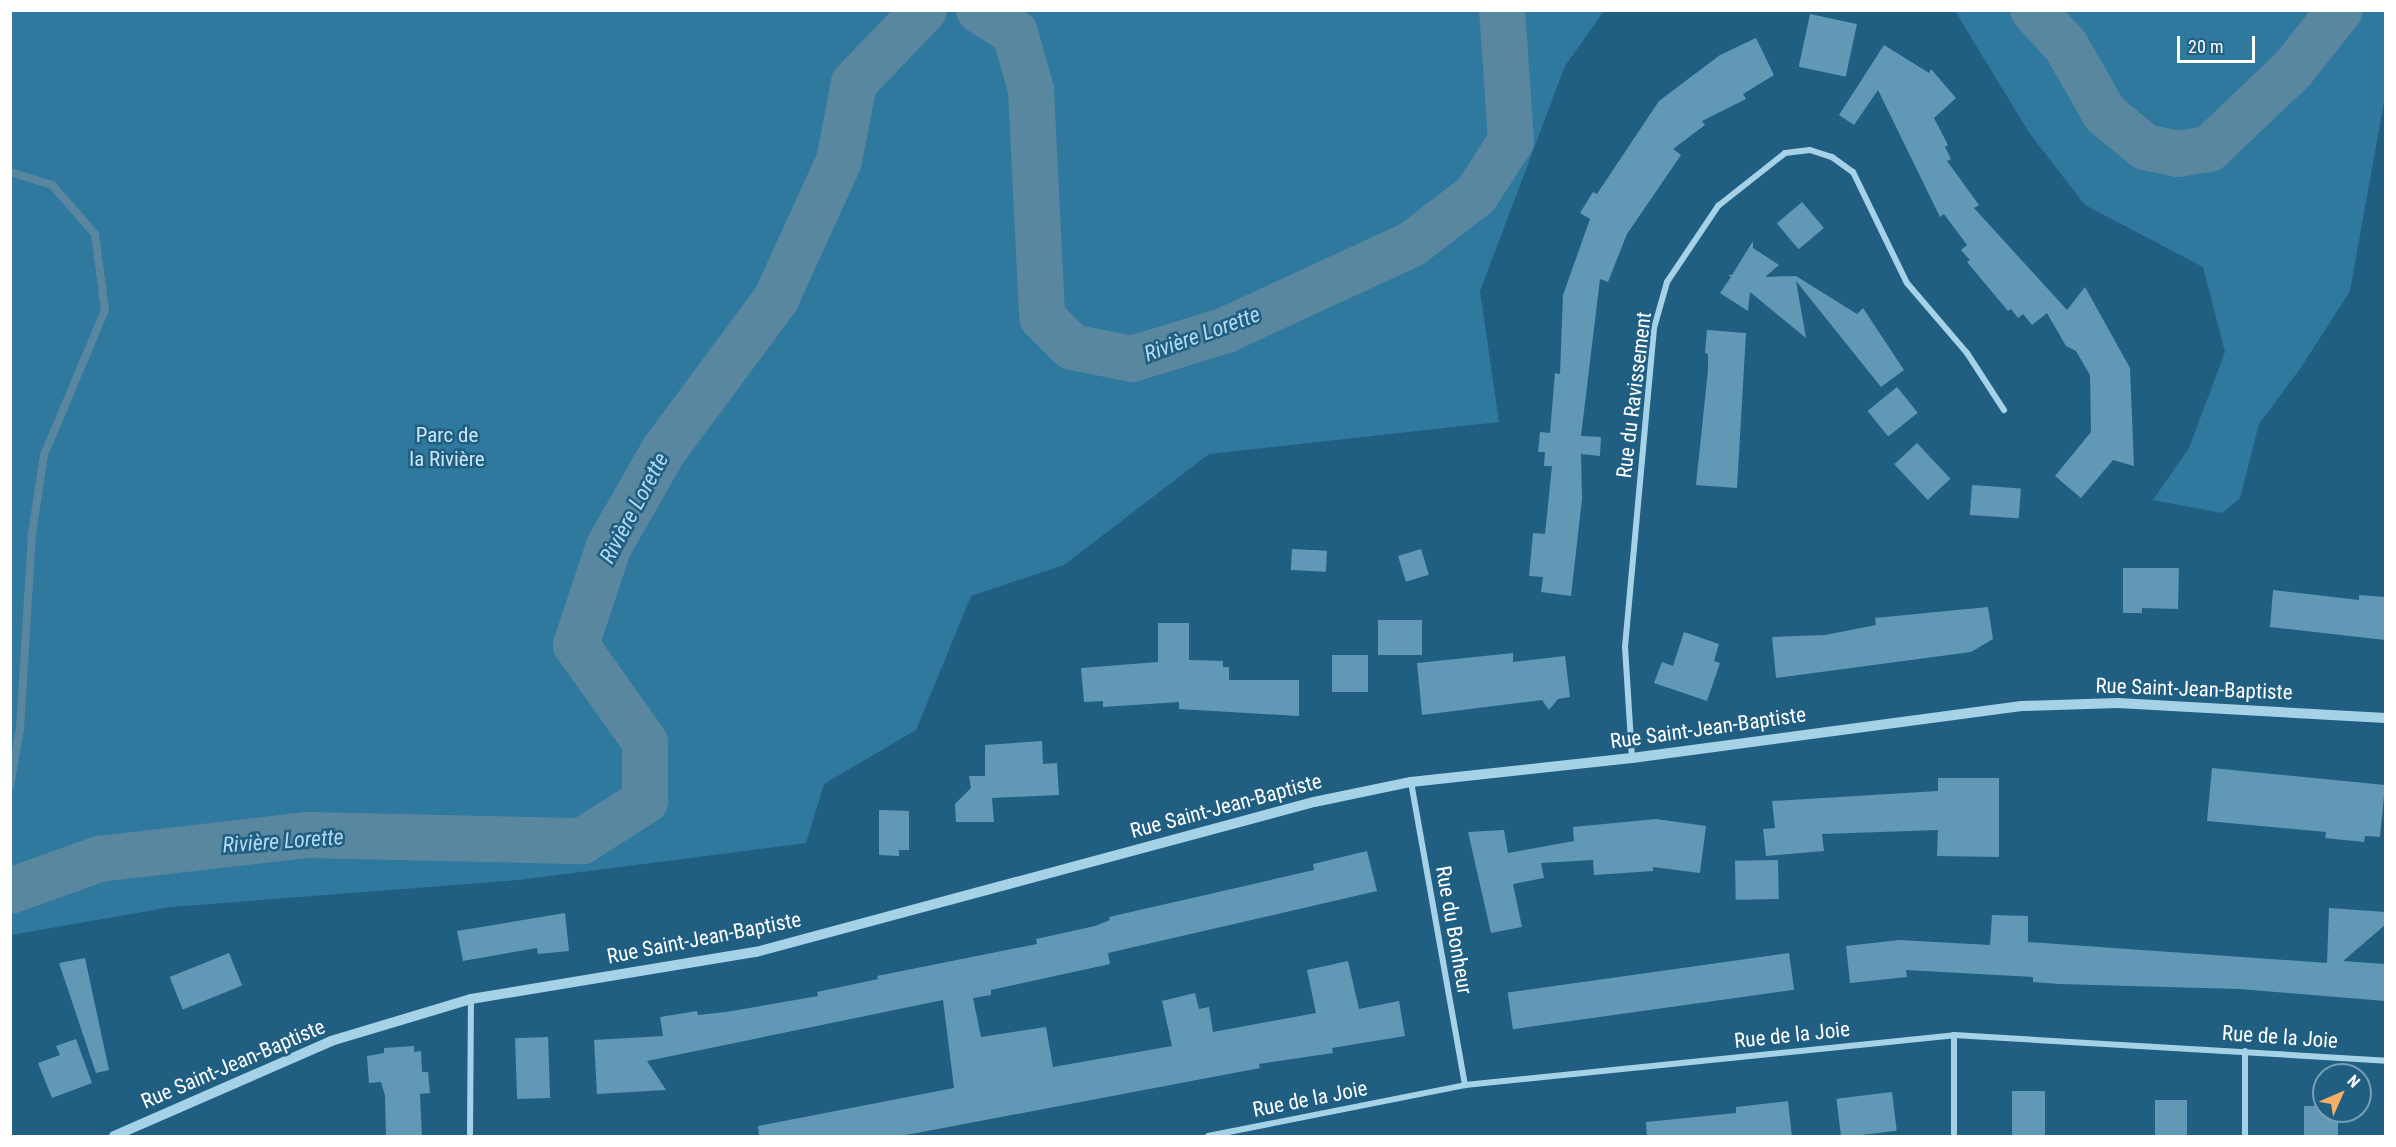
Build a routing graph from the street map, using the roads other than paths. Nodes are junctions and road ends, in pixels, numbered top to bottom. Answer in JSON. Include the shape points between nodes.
{"nodes":[{"id":1,"x":2004,"y":410,"type":"dead end"},
{"id":2,"x":2385,"y":718,"type":"edge"},
{"id":3,"x":1632,"y":758,"type":"junction"},
{"id":4,"x":1411,"y":782,"type":"junction"},
{"id":5,"x":471,"y":999,"type":"junction"},
{"id":6,"x":1954,"y":1035,"type":"junction"},
{"id":7,"x":2245,"y":1051,"type":"junction"},
{"id":8,"x":2385,"y":1061,"type":"edge"},
{"id":9,"x":1465,"y":1085,"type":"junction"},
{"id":10,"x":114,"y":1137,"type":"edge"},
{"id":11,"x":470,"y":1137,"type":"edge"},
{"id":12,"x":1208,"y":1137,"type":"edge"},
{"id":13,"x":1954,"y":1137,"type":"edge"},
{"id":14,"x":2245,"y":1137,"type":"edge"}],
"edges":[{"from":1,"to":3,"type":"street","name":"Rue du Ravissement","via":[[1967,353],[1907,284],[1866,194],[1846,167],[1832,157],[1810,150],[1785,153],[1718,206],[1667,282],[1654,328],[1625,647]]},
{"from":2,"to":3,"type":"street","name":"Rue Saint-Jean-Baptiste","via":[[2118,703],[2022,706]]},
{"from":3,"to":4,"type":"street","name":"Rue Saint-Jean-Baptiste"},
{"from":4,"to":5,"type":"street","name":"Rue Saint-Jean-Baptiste","via":[[1303,805],[756,952]]},
{"from":4,"to":9,"type":"street","name":"Rue du Bonheur"},
{"from":5,"to":10,"type":"street","name":"Rue Saint-Jean-Baptiste","via":[[331,1041]]},
{"from":5,"to":11,"type":"street"},
{"from":6,"to":7,"type":"street","name":"Rue de la Joie"},
{"from":6,"to":9,"type":"street","name":"Rue de la Joie"},
{"from":6,"to":13,"type":"street"},
{"from":7,"to":8,"type":"street","name":"Rue de la Joie"},
{"from":7,"to":14,"type":"street"},
{"from":9,"to":12,"type":"street","name":"Rue de la Joie"}]}
